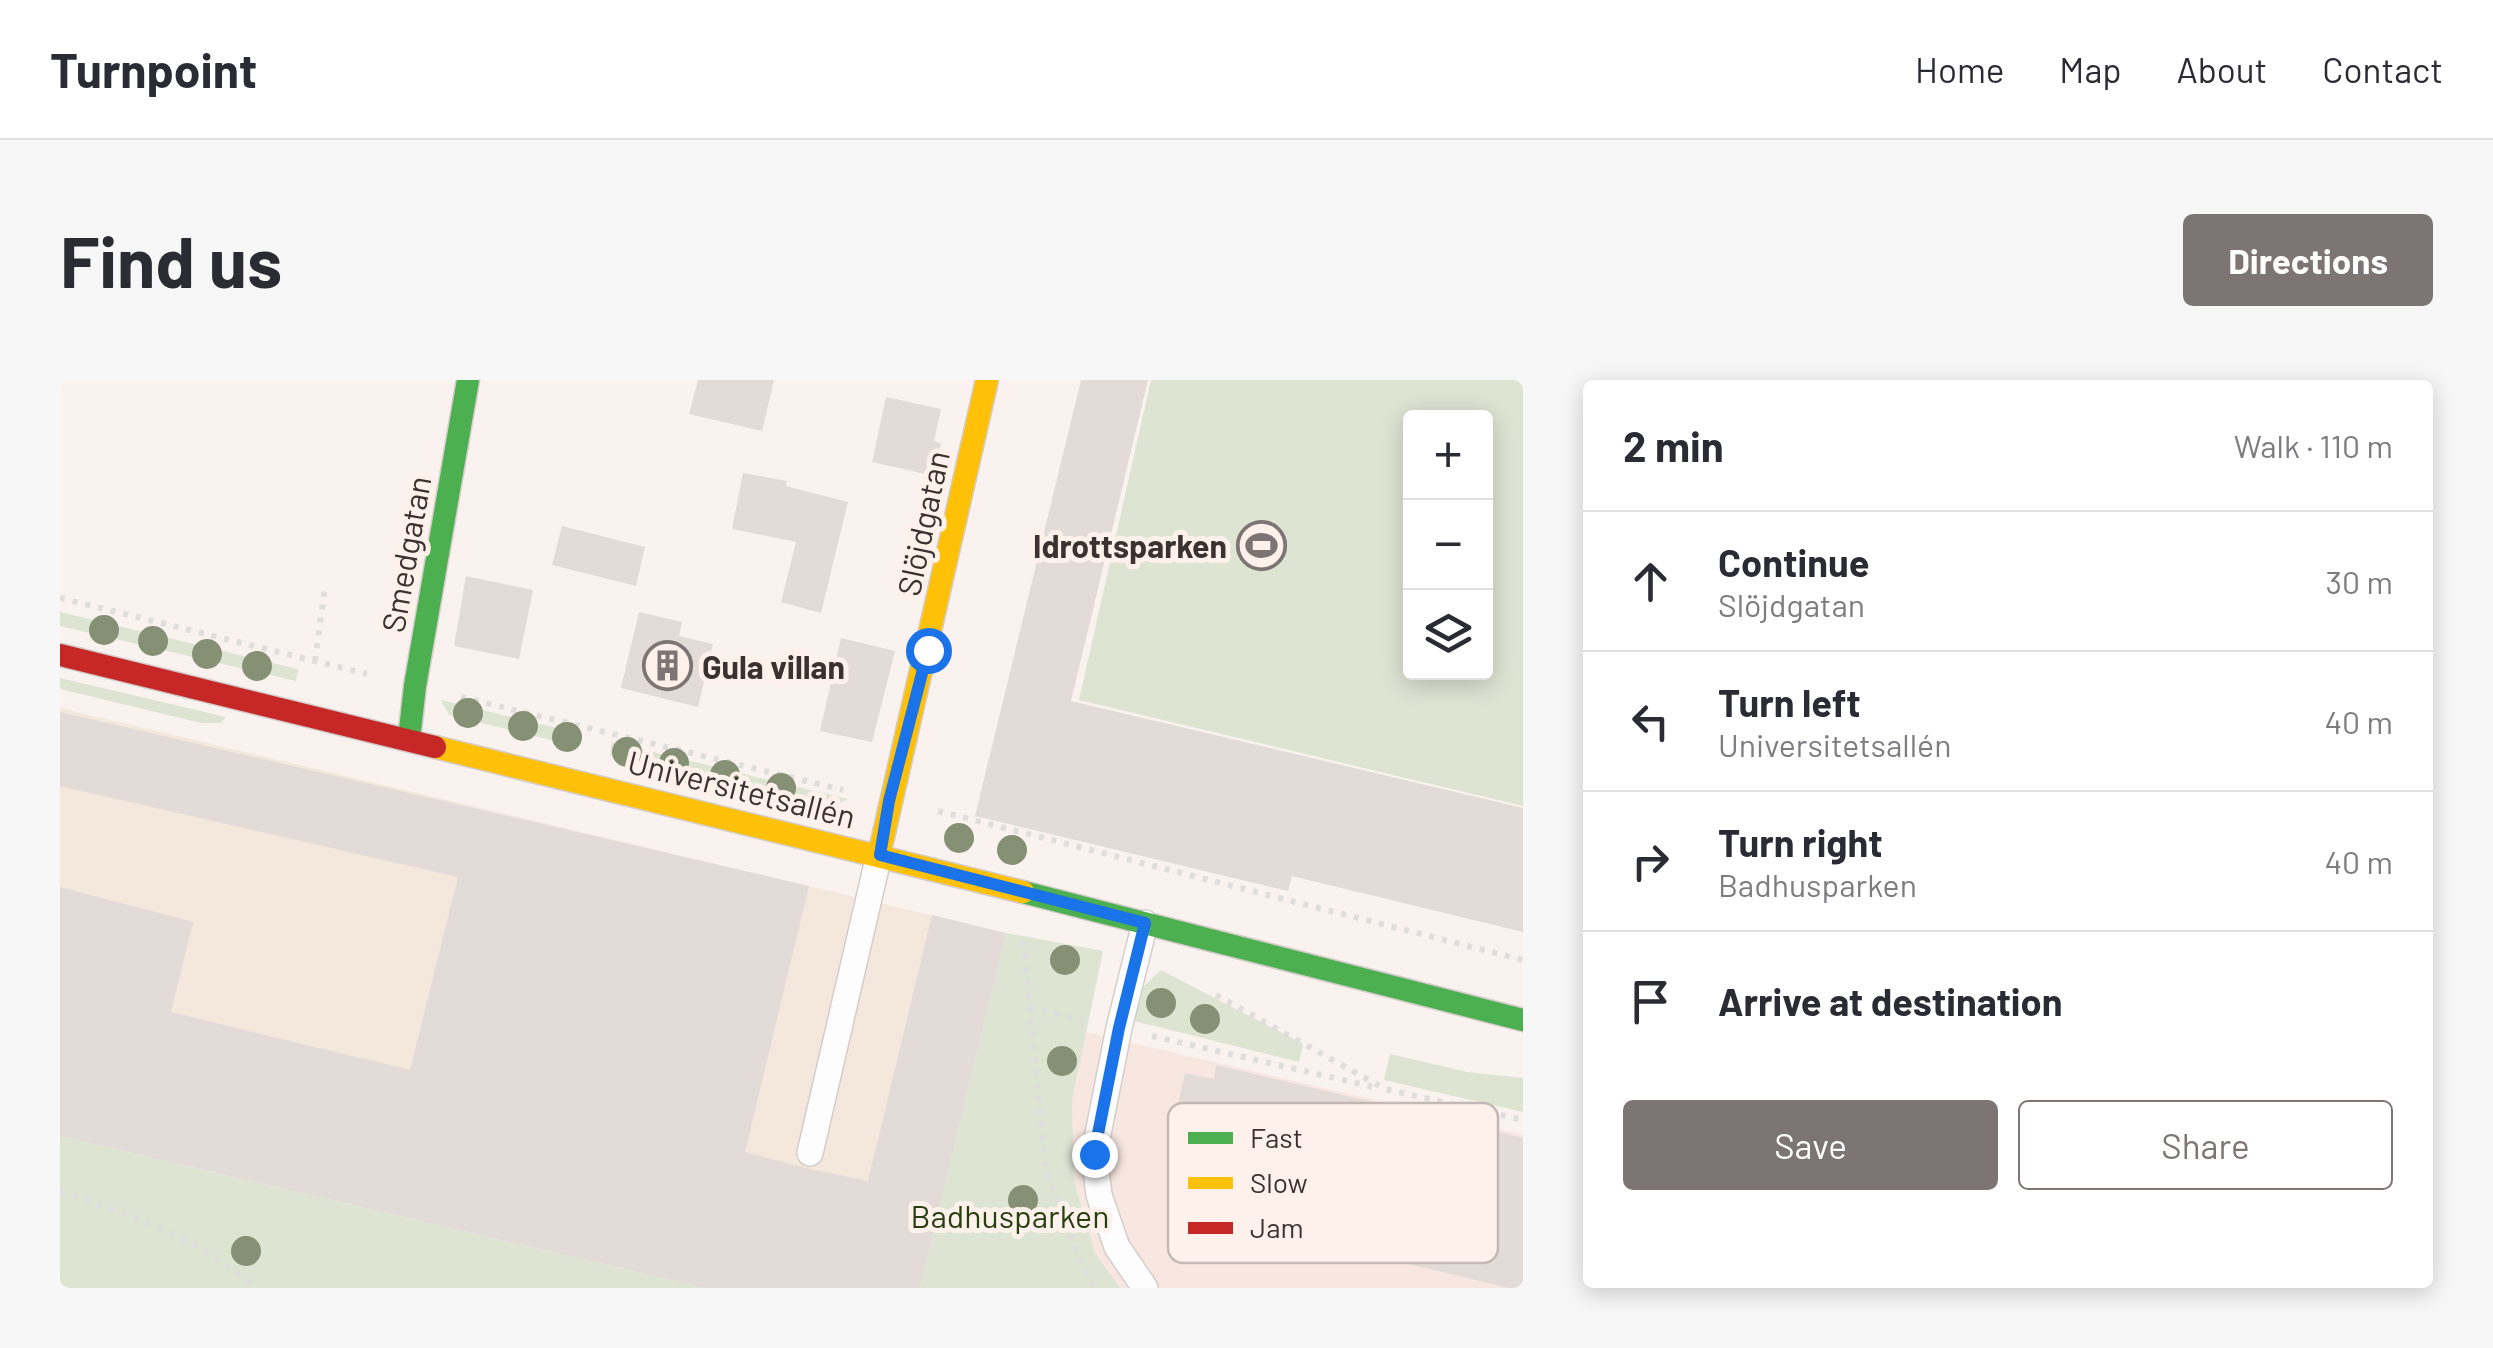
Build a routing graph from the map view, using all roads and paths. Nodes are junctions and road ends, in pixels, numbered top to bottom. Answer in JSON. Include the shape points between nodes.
{"nodes":[{"id":1,"x":468,"y":380,"type":"edge"},
{"id":2,"x":987,"y":380,"type":"edge"},
{"id":3,"x":325,"y":586,"type":"dead end"},
{"id":4,"x":60,"y":598,"type":"edge"},
{"id":5,"x":60,"y":655,"type":"edge"},
{"id":6,"x":315,"y":661,"type":"junction"},
{"id":7,"x":415,"y":686,"type":"junction"},
{"id":8,"x":409,"y":739,"type":"junction"},
{"id":9,"x":889,"y":801,"type":"junction"},
{"id":10,"x":880,"y":855,"type":"junction"},
{"id":11,"x":1145,"y":923,"type":"junction"},
{"id":12,"x":1021,"y":925,"type":"dead end"},
{"id":13,"x":1523,"y":960,"type":"edge"},
{"id":14,"x":1203,"y":988,"type":"dead end"},
{"id":15,"x":1029,"y":1008,"type":"junction"},
{"id":16,"x":1523,"y":1020,"type":"edge"},
{"id":17,"x":1119,"y":1028,"type":"junction"},
{"id":18,"x":1385,"y":1090,"type":"junction"},
{"id":19,"x":1445,"y":1103,"type":"edge"},
{"id":20,"x":1498,"y":1115,"type":"edge"},
{"id":21,"x":1523,"y":1120,"type":"edge"},
{"id":22,"x":810,"y":1153,"type":"dead end"},
{"id":23,"x":60,"y":1192,"type":"edge"},
{"id":24,"x":255,"y":1288,"type":"edge"},
{"id":25,"x":1096,"y":1288,"type":"edge"},
{"id":26,"x":1145,"y":1288,"type":"edge"}],
"edges":[{"from":1,"to":7,"type":"street","name":"Smedgatan"},
{"from":2,"to":9,"type":"street","name":"Slöjdgatan"},
{"from":3,"to":6,"type":"path"},
{"from":4,"to":6,"type":"path"},
{"from":5,"to":8,"type":"street","name":"Universitetsallén"},
{"from":6,"to":7,"type":"path"},
{"from":7,"to":8,"type":"street","name":"Smedgatan"},
{"from":7,"to":9,"type":"path"},
{"from":8,"to":10,"type":"street","name":"Universitetsallén"},
{"from":9,"to":10,"type":"street","name":"Slöjdgatan"},
{"from":9,"to":13,"type":"path"},
{"from":10,"to":11,"type":"street","name":"Universitetsallén"},
{"from":10,"to":22,"type":"lane"},
{"from":11,"to":16,"type":"street","name":"Universitetsallén"},
{"from":11,"to":17,"type":"lane"},
{"from":12,"to":15,"type":"path"},
{"from":14,"to":18,"type":"path"},
{"from":15,"to":17,"type":"path"},
{"from":15,"to":25,"type":"path","via":[[1046,1169]]},
{"from":17,"to":18,"type":"path"},
{"from":17,"to":26,"type":"lane","via":[[1094,1154],[1117,1247]]},
{"from":18,"to":19,"type":"path"},
{"from":20,"to":21,"type":"path"},
{"from":23,"to":24,"type":"path","via":[[192,1242]]}]}
